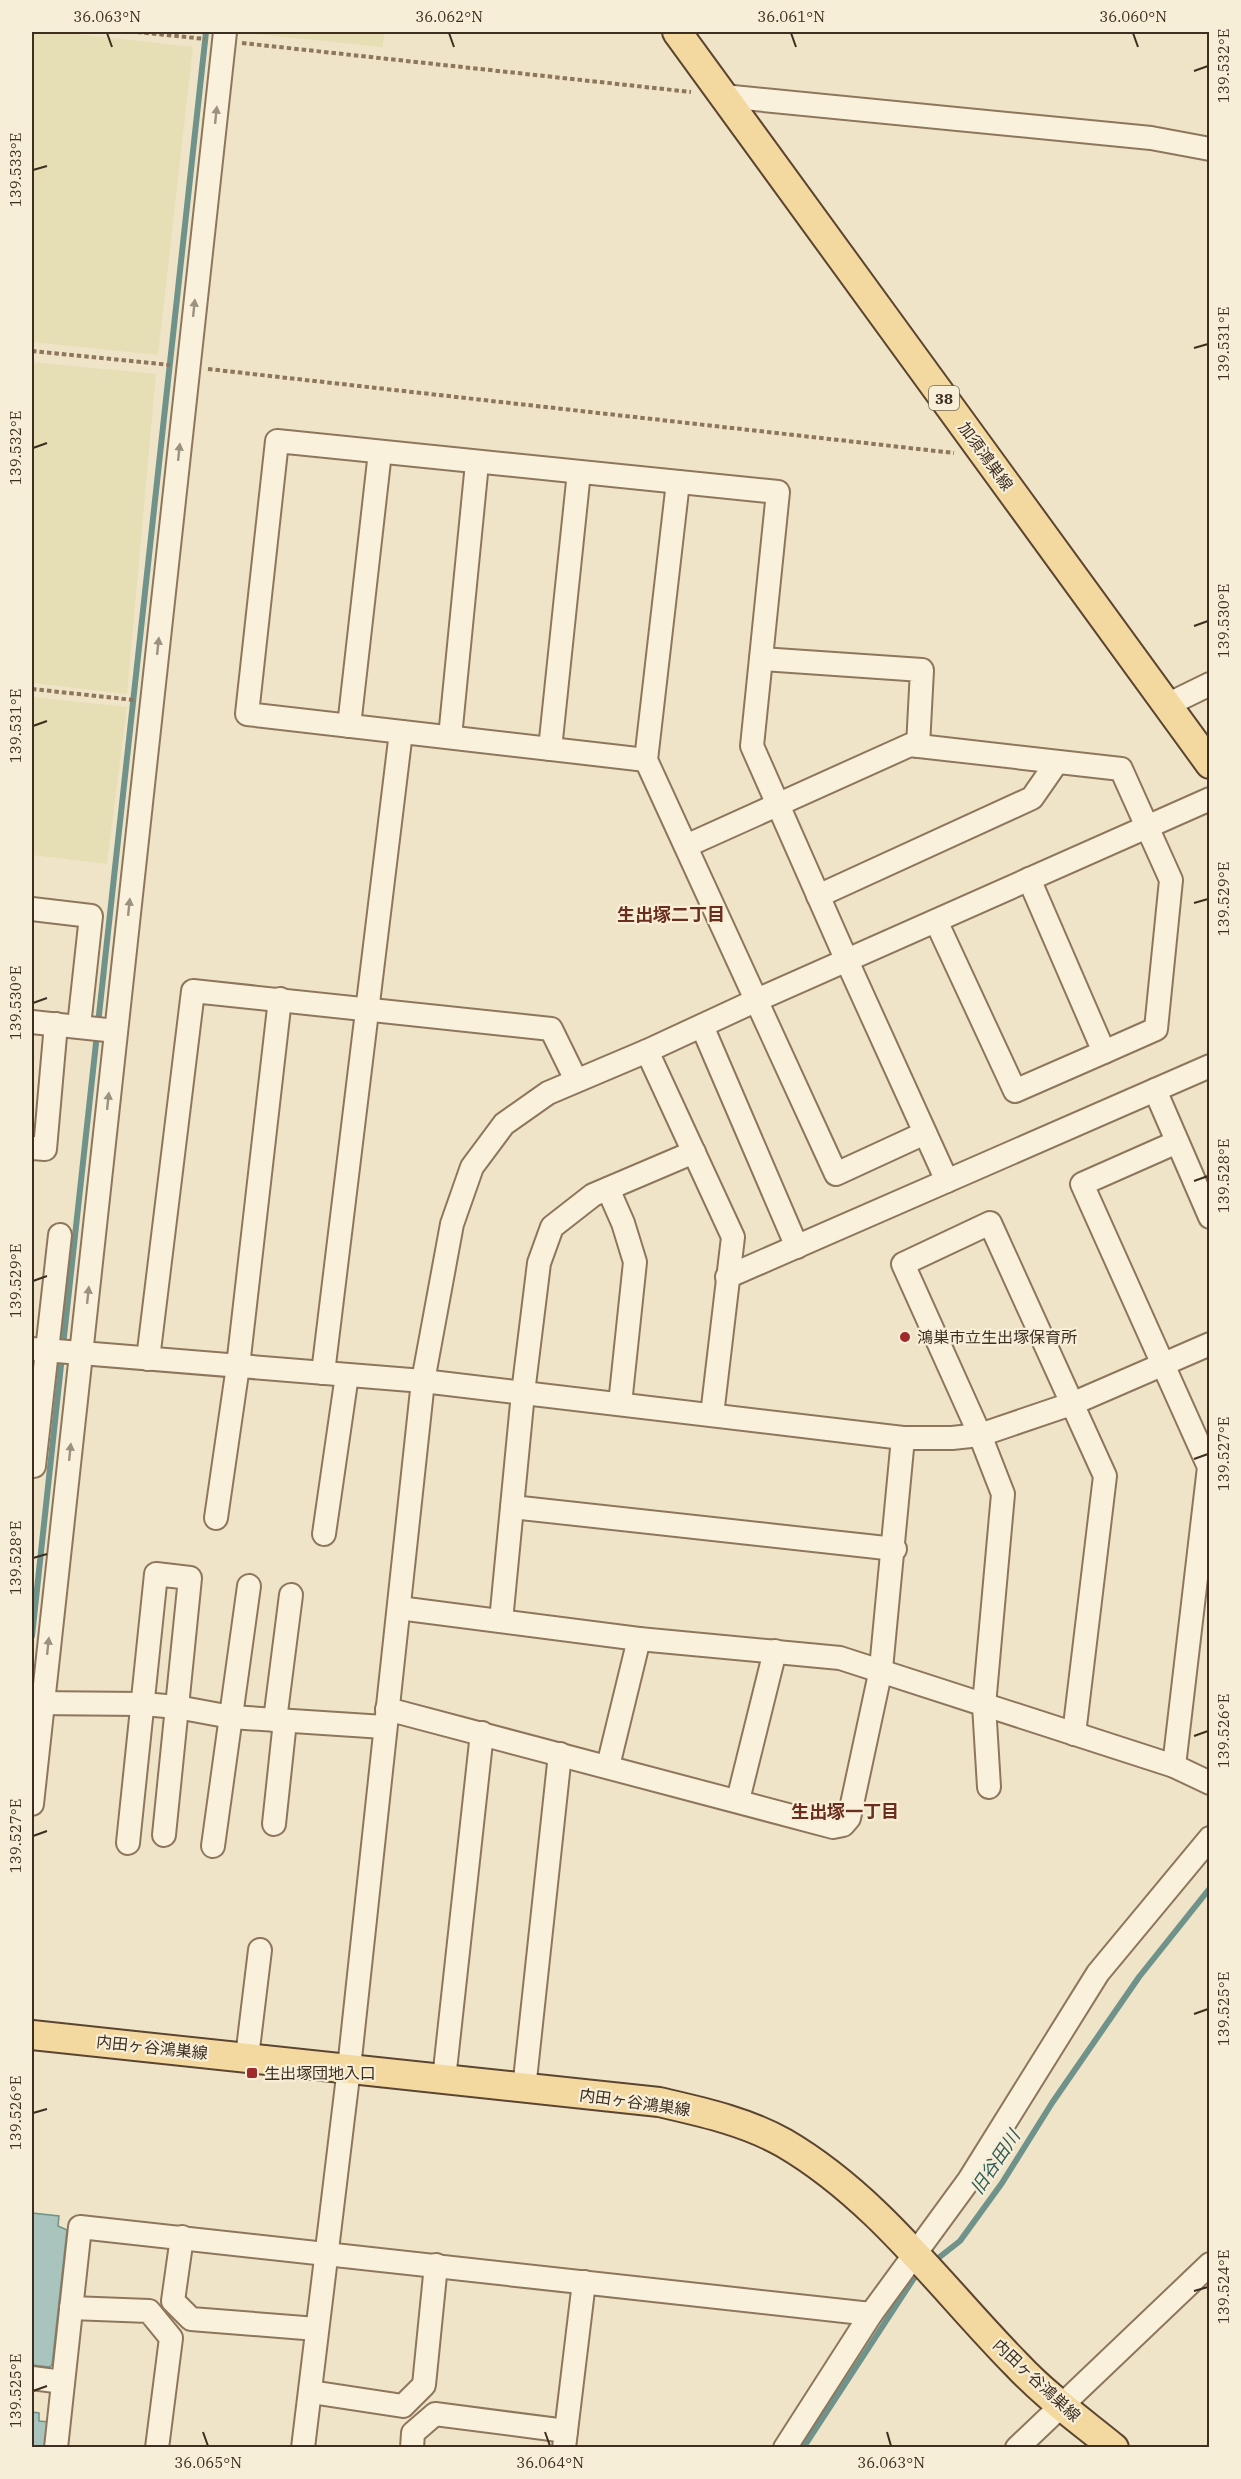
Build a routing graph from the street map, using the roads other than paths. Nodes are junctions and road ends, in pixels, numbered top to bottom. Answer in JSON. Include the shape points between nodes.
{"nodes":[{"id":1,"x":677,"y":32,"type":"edge"},
{"id":2,"x":224,"y":36,"type":"edge"},
{"id":3,"x":723,"y":96,"type":"junction"},
{"id":4,"x":1209,"y":150,"type":"edge"},
{"id":5,"x":380,"y":452,"type":"junction"},
{"id":6,"x":477,"y":463,"type":"junction"},
{"id":7,"x":579,"y":472,"type":"junction"},
{"id":8,"x":678,"y":482,"type":"junction"},
{"id":9,"x":761,"y":659,"type":"junction"},
{"id":10,"x":1209,"y":684,"type":"edge"},
{"id":11,"x":1167,"y":705,"type":"junction"},
{"id":12,"x":349,"y":726,"type":"junction"},
{"id":13,"x":402,"y":732,"type":"junction"},
{"id":14,"x":450,"y":737,"type":"junction"},
{"id":15,"x":918,"y":746,"type":"junction"},
{"id":16,"x":550,"y":749,"type":"junction"},
{"id":17,"x":646,"y":760,"type":"junction"},
{"id":18,"x":1057,"y":762,"type":"junction"},
{"id":19,"x":1209,"y":765,"type":"edge"},
{"id":20,"x":1209,"y":799,"type":"edge"},
{"id":21,"x":777,"y":803,"type":"junction"},
{"id":22,"x":1149,"y":825,"type":"junction"},
{"id":23,"x":686,"y":846,"type":"junction"},
{"id":24,"x":1029,"y":879,"type":"junction"},
{"id":25,"x":818,"y":896,"type":"junction"},
{"id":26,"x":32,"y":909,"type":"edge"},
{"id":27,"x":936,"y":921,"type":"junction"},
{"id":28,"x":847,"y":961,"type":"junction"},
{"id":29,"x":280,"y":999,"type":"junction"},
{"id":30,"x":757,"y":1000,"type":"junction"},
{"id":31,"x":368,"y":1008,"type":"junction"},
{"id":32,"x":32,"y":1022,"type":"edge"},
{"id":33,"x":56,"y":1024,"type":"junction"},
{"id":34,"x":79,"y":1026,"type":"junction"},
{"id":35,"x":702,"y":1026,"type":"junction"},
{"id":36,"x":116,"y":1031,"type":"junction"},
{"id":37,"x":648,"y":1051,"type":"junction"},
{"id":38,"x":1104,"y":1052,"type":"junction"},
{"id":39,"x":1209,"y":1066,"type":"edge"},
{"id":40,"x":576,"y":1080,"type":"junction"},
{"id":41,"x":1155,"y":1090,"type":"junction"},
{"id":42,"x":925,"y":1132,"type":"junction"},
{"id":43,"x":1177,"y":1142,"type":"junction"},
{"id":44,"x":32,"y":1148,"type":"edge"},
{"id":45,"x":694,"y":1152,"type":"junction"},
{"id":46,"x":947,"y":1181,"type":"junction"},
{"id":47,"x":608,"y":1189,"type":"junction"},
{"id":48,"x":1209,"y":1217,"type":"edge"},
{"id":49,"x":60,"y":1235,"type":"dead end"},
{"id":50,"x":797,"y":1247,"type":"junction"},
{"id":51,"x":727,"y":1277,"type":"junction"},
{"id":52,"x":1209,"y":1344,"type":"edge"},
{"id":53,"x":39,"y":1350,"type":"edge"},
{"id":54,"x":81,"y":1353,"type":"junction"},
{"id":55,"x":148,"y":1359,"type":"junction"},
{"id":56,"x":1164,"y":1364,"type":"junction"},
{"id":57,"x":238,"y":1366,"type":"junction"},
{"id":58,"x":323,"y":1373,"type":"junction"},
{"id":59,"x":347,"y":1375,"type":"junction"},
{"id":60,"x":423,"y":1381,"type":"junction"},
{"id":61,"x":523,"y":1393,"type":"junction"},
{"id":62,"x":1074,"y":1403,"type":"junction"},
{"id":63,"x":620,"y":1404,"type":"junction"},
{"id":64,"x":712,"y":1415,"type":"junction"},
{"id":65,"x":980,"y":1435,"type":"junction"},
{"id":66,"x":903,"y":1438,"type":"junction"},
{"id":67,"x":34,"y":1466,"type":"dead end"},
{"id":68,"x":1209,"y":1467,"type":"edge"},
{"id":69,"x":512,"y":1508,"type":"junction"},
{"id":70,"x":216,"y":1518,"type":"dead end"},
{"id":71,"x":324,"y":1534,"type":"dead end"},
{"id":72,"x":895,"y":1549,"type":"junction"},
{"id":73,"x":249,"y":1586,"type":"dead end"},
{"id":74,"x":291,"y":1595,"type":"dead end"},
{"id":75,"x":399,"y":1608,"type":"junction"},
{"id":76,"x":1200,"y":1620,"type":"edge"},
{"id":77,"x":501,"y":1621,"type":"junction"},
{"id":78,"x":639,"y":1640,"type":"junction"},
{"id":79,"x":775,"y":1651,"type":"junction"},
{"id":80,"x":881,"y":1669,"type":"junction"},
{"id":81,"x":37,"y":1703,"type":"edge"},
{"id":82,"x":143,"y":1704,"type":"junction"},
{"id":83,"x":984,"y":1705,"type":"junction"},
{"id":84,"x":177,"y":1707,"type":"junction"},
{"id":85,"x":231,"y":1717,"type":"junction"},
{"id":86,"x":386,"y":1718,"type":"junction"},
{"id":87,"x":280,"y":1720,"type":"junction"},
{"id":88,"x":482,"y":1733,"type":"junction"},
{"id":89,"x":1074,"y":1734,"type":"junction"},
{"id":90,"x":560,"y":1754,"type":"junction"},
{"id":91,"x":608,"y":1766,"type":"junction"},
{"id":92,"x":1174,"y":1766,"type":"junction"},
{"id":93,"x":1209,"y":1783,"type":"edge"},
{"id":94,"x":989,"y":1787,"type":"dead end"},
{"id":95,"x":738,"y":1800,"type":"junction"},
{"id":96,"x":32,"y":1804,"type":"edge"},
{"id":97,"x":274,"y":1824,"type":"dead end"},
{"id":98,"x":164,"y":1835,"type":"dead end"},
{"id":99,"x":1209,"y":1838,"type":"edge"},
{"id":100,"x":128,"y":1843,"type":"dead end"},
{"id":101,"x":213,"y":1846,"type":"dead end"},
{"id":102,"x":260,"y":1950,"type":"dead end"},
{"id":103,"x":32,"y":2035,"type":"edge"},
{"id":104,"x":247,"y":2057,"type":"junction"},
{"id":105,"x":349,"y":2068,"type":"junction"},
{"id":106,"x":444,"y":2079,"type":"junction"},
{"id":107,"x":524,"y":2089,"type":"junction"},
{"id":108,"x":182,"y":2237,"type":"junction"},
{"id":109,"x":327,"y":2253,"type":"junction"},
{"id":110,"x":916,"y":2254,"type":"junction"},
{"id":111,"x":1209,"y":2264,"type":"edge"},
{"id":112,"x":436,"y":2265,"type":"junction"},
{"id":113,"x":584,"y":2282,"type":"junction"},
{"id":114,"x":71,"y":2308,"type":"junction"},
{"id":115,"x":871,"y":2314,"type":"junction"},
{"id":116,"x":317,"y":2329,"type":"junction"},
{"id":117,"x":32,"y":2378,"type":"edge"},
{"id":118,"x":63,"y":2382,"type":"junction"},
{"id":119,"x":311,"y":2392,"type":"junction"},
{"id":120,"x":1059,"y":2405,"type":"junction"},
{"id":121,"x":565,"y":2439,"type":"edge"},
{"id":122,"x":56,"y":2448,"type":"edge"},
{"id":123,"x":157,"y":2448,"type":"edge"},
{"id":124,"x":303,"y":2448,"type":"edge"},
{"id":125,"x":412,"y":2448,"type":"edge"},
{"id":126,"x":785,"y":2448,"type":"edge"},
{"id":127,"x":1017,"y":2448,"type":"edge"},
{"id":128,"x":1114,"y":2448,"type":"edge"}],
"edges":[{"from":1,"to":3,"type":"main road","name":"加須鴻巣線","number":"38"},
{"from":36,"to":2,"type":"street","one_way":true},
{"from":3,"to":4,"type":"street","via":[[1151,138]]},
{"from":3,"to":11,"type":"main road","name":"加須鴻巣線","number":"38"},
{"from":5,"to":6,"type":"street"},
{"from":5,"to":12,"type":"street"},
{"from":5,"to":12,"type":"street","via":[[277,441],[275,453],[247,714]]},
{"from":6,"to":7,"type":"street"},
{"from":6,"to":14,"type":"street"},
{"from":7,"to":8,"type":"street"},
{"from":7,"to":16,"type":"street"},
{"from":8,"to":9,"type":"street","via":[[778,492]]},
{"from":8,"to":17,"type":"street"},
{"from":9,"to":15,"type":"street","via":[[922,670]]},
{"from":9,"to":21,"type":"street","via":[[752,746]]},
{"from":10,"to":11,"type":"street"},
{"from":11,"to":19,"type":"main road","name":"加須鴻巣線","number":"38"},
{"from":12,"to":13,"type":"street"},
{"from":13,"to":14,"type":"street"},
{"from":13,"to":31,"type":"street"},
{"from":14,"to":16,"type":"street"},
{"from":15,"to":18,"type":"street"},
{"from":15,"to":21,"type":"street","via":[[910,745]]},
{"from":16,"to":17,"type":"street"},
{"from":17,"to":23,"type":"street"},
{"from":18,"to":22,"type":"street","via":[[1121,769]]},
{"from":18,"to":25,"type":"street","via":[[1032,798]]},
{"from":20,"to":22,"type":"street"},
{"from":21,"to":23,"type":"street"},
{"from":21,"to":25,"type":"street"},
{"from":22,"to":24,"type":"street"},
{"from":22,"to":38,"type":"street","via":[[1171,880],[1156,1029]]},
{"from":23,"to":30,"type":"street"},
{"from":24,"to":27,"type":"street"},
{"from":24,"to":38,"type":"street"},
{"from":25,"to":28,"type":"street"},
{"from":26,"to":34,"type":"street","via":[[91,916]]},
{"from":27,"to":28,"type":"street"},
{"from":27,"to":38,"type":"street","via":[[1015,1091]]},
{"from":28,"to":30,"type":"street"},
{"from":28,"to":42,"type":"street"},
{"from":29,"to":31,"type":"street"},
{"from":29,"to":55,"type":"street","via":[[193,991]]},
{"from":29,"to":57,"type":"street"},
{"from":30,"to":35,"type":"street"},
{"from":30,"to":42,"type":"street","via":[[836,1174]]},
{"from":31,"to":40,"type":"street","via":[[551,1029]]},
{"from":31,"to":58,"type":"street"},
{"from":32,"to":33,"type":"street"},
{"from":33,"to":34,"type":"street"},
{"from":33,"to":44,"type":"street","via":[[45,1149]]},
{"from":34,"to":36,"type":"street"},
{"from":35,"to":37,"type":"street"},
{"from":35,"to":50,"type":"street"},
{"from":54,"to":36,"type":"street","one_way":true},
{"from":37,"to":40,"type":"street"},
{"from":37,"to":45,"type":"street"},
{"from":39,"to":41,"type":"street"},
{"from":40,"to":60,"type":"street","via":[[548,1093],[504,1124],[472,1167],[452,1224]]},
{"from":41,"to":43,"type":"street"},
{"from":41,"to":46,"type":"street"},
{"from":42,"to":46,"type":"street"},
{"from":43,"to":48,"type":"street"},
{"from":43,"to":56,"type":"street","via":[[1082,1184]]},
{"from":45,"to":47,"type":"street"},
{"from":45,"to":51,"type":"street","via":[[733,1237]]},
{"from":46,"to":50,"type":"street"},
{"from":47,"to":61,"type":"street","via":[[593,1195],[552,1227],[539,1263]]},
{"from":47,"to":63,"type":"street","via":[[624,1222],[635,1262]]},
{"from":49,"to":53,"type":"street"},
{"from":50,"to":51,"type":"street"},
{"from":51,"to":64,"type":"street"},
{"from":52,"to":56,"type":"street"},
{"from":53,"to":54,"type":"street"},
{"from":53,"to":67,"type":"street"},
{"from":54,"to":55,"type":"street"},
{"from":81,"to":54,"type":"street","one_way":true},
{"from":55,"to":57,"type":"street"},
{"from":56,"to":62,"type":"street"},
{"from":56,"to":68,"type":"street"},
{"from":57,"to":58,"type":"street"},
{"from":57,"to":70,"type":"street"},
{"from":58,"to":59,"type":"street"},
{"from":59,"to":60,"type":"street"},
{"from":59,"to":71,"type":"street"},
{"from":60,"to":61,"type":"street"},
{"from":60,"to":75,"type":"street"},
{"from":61,"to":63,"type":"street"},
{"from":61,"to":69,"type":"street"},
{"from":62,"to":65,"type":"street"},
{"from":62,"to":65,"type":"street","via":[[990,1223],[903,1264]]},
{"from":62,"to":89,"type":"street","via":[[1106,1476]]},
{"from":63,"to":64,"type":"street"},
{"from":64,"to":66,"type":"street"},
{"from":65,"to":66,"type":"street"},
{"from":65,"to":83,"type":"street","via":[[1003,1494]]},
{"from":66,"to":72,"type":"street"},
{"from":68,"to":76,"type":"street"},
{"from":69,"to":72,"type":"street"},
{"from":69,"to":77,"type":"street"},
{"from":72,"to":80,"type":"street"},
{"from":73,"to":85,"type":"street"},
{"from":74,"to":87,"type":"street"},
{"from":75,"to":77,"type":"street"},
{"from":75,"to":86,"type":"street"},
{"from":76,"to":92,"type":"street"},
{"from":77,"to":78,"type":"street"},
{"from":78,"to":79,"type":"street"},
{"from":78,"to":91,"type":"street"},
{"from":79,"to":80,"type":"street","via":[[840,1658]]},
{"from":79,"to":95,"type":"street"},
{"from":80,"to":83,"type":"street"},
{"from":80,"to":95,"type":"street","via":[[849,1818],[843,1825],[833,1827]]},
{"from":81,"to":82,"type":"street"},
{"from":81,"to":96,"type":"street"},
{"from":82,"to":84,"type":"street"},
{"from":82,"to":84,"type":"street","via":[[156,1574],[190,1578]]},
{"from":82,"to":100,"type":"street"},
{"from":83,"to":89,"type":"street"},
{"from":83,"to":94,"type":"street"},
{"from":84,"to":85,"type":"street"},
{"from":84,"to":98,"type":"street"},
{"from":85,"to":87,"type":"street"},
{"from":85,"to":101,"type":"street"},
{"from":86,"to":87,"type":"street"},
{"from":86,"to":88,"type":"street"},
{"from":86,"to":105,"type":"street"},
{"from":87,"to":97,"type":"street"},
{"from":88,"to":90,"type":"street"},
{"from":88,"to":106,"type":"street"},
{"from":89,"to":92,"type":"street"},
{"from":90,"to":91,"type":"street"},
{"from":90,"to":107,"type":"street"},
{"from":91,"to":95,"type":"street"},
{"from":92,"to":93,"type":"street"},
{"from":99,"to":110,"type":"street","via":[[1098,1973],[969,2180]]},
{"from":102,"to":104,"type":"street"},
{"from":103,"to":104,"type":"main road","name":"内田ヶ谷鴻巣線"},
{"from":104,"to":105,"type":"main road","name":"内田ヶ谷鴻巣線"},
{"from":105,"to":106,"type":"main road","name":"内田ヶ谷鴻巣線"},
{"from":105,"to":109,"type":"street"},
{"from":106,"to":107,"type":"main road","name":"内田ヶ谷鴻巣線"},
{"from":107,"to":110,"type":"main road","name":"内田ヶ谷鴻巣線","via":[[659,2102],[754,2128],[814,2162],[849,2189]]},
{"from":108,"to":109,"type":"street"},
{"from":108,"to":114,"type":"street","via":[[80,2227]]},
{"from":108,"to":116,"type":"street","via":[[173,2301],[191,2319]]},
{"from":109,"to":112,"type":"street"},
{"from":109,"to":116,"type":"street"},
{"from":110,"to":115,"type":"street"},
{"from":110,"to":120,"type":"main road","name":"内田ヶ谷鴻巣線","via":[[1017,2366]]},
{"from":111,"to":120,"type":"street"},
{"from":112,"to":113,"type":"street"},
{"from":112,"to":119,"type":"street","via":[[424,2385],[403,2406]]},
{"from":113,"to":115,"type":"street"},
{"from":113,"to":121,"type":"street"},
{"from":114,"to":118,"type":"street"},
{"from":114,"to":123,"type":"street","via":[[149,2310],[171,2338]]},
{"from":115,"to":126,"type":"street"},
{"from":116,"to":119,"type":"street"},
{"from":117,"to":118,"type":"street"},
{"from":118,"to":122,"type":"street"},
{"from":119,"to":124,"type":"street"},
{"from":120,"to":127,"type":"street"},
{"from":120,"to":128,"type":"main road","name":"内田ヶ谷鴻巣線"},
{"from":121,"to":125,"type":"street","via":[[435,2414],[413,2433]]}]}
